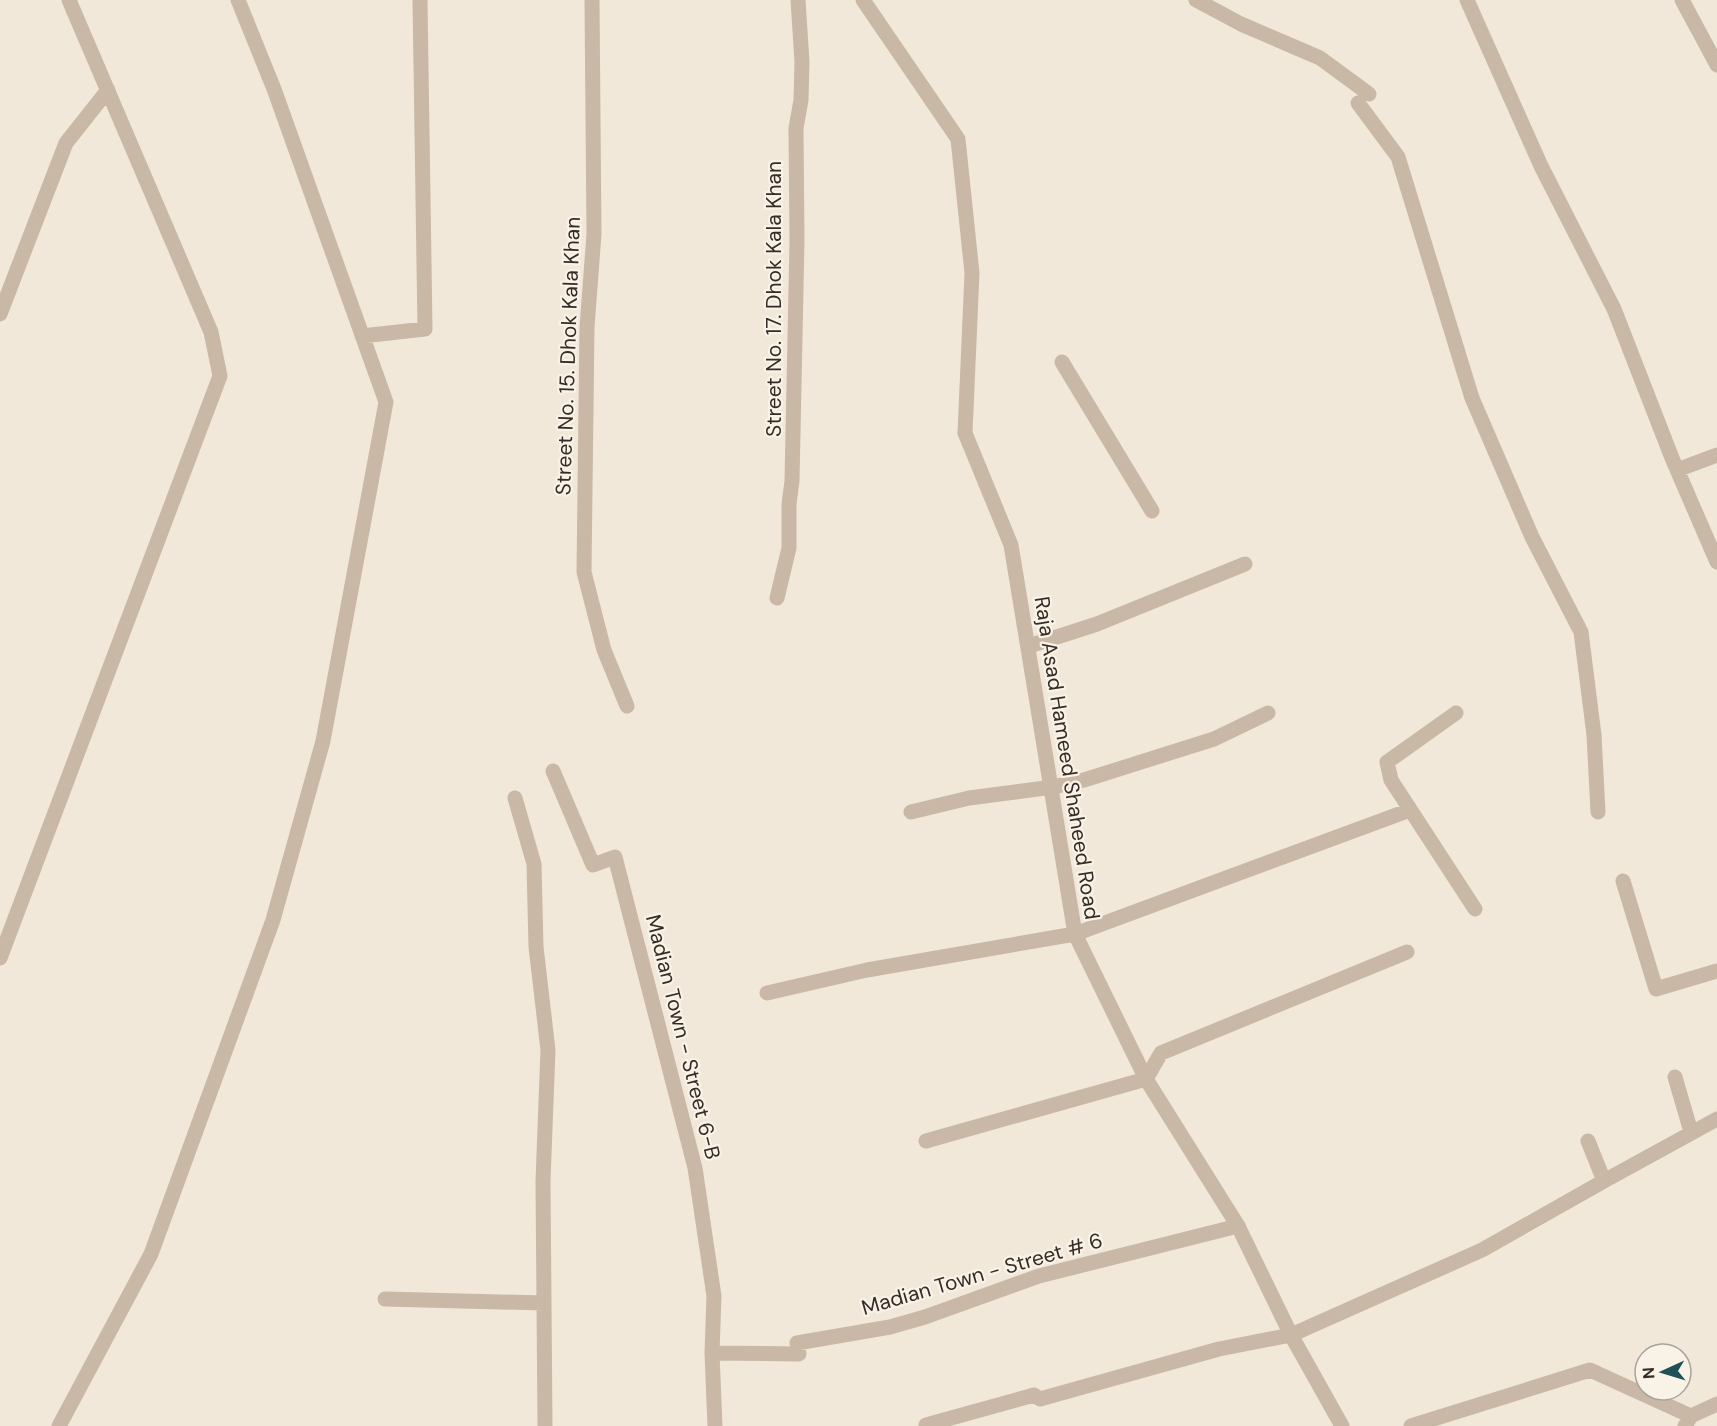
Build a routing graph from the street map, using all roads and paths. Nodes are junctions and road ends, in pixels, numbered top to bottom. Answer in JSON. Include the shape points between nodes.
{"nodes":[{"id":1,"x":69,"y":0,"type":"edge"},
{"id":2,"x":238,"y":0,"type":"edge"},
{"id":3,"x":420,"y":0,"type":"edge"},
{"id":4,"x":592,"y":0,"type":"edge"},
{"id":5,"x":798,"y":0,"type":"edge"},
{"id":6,"x":863,"y":0,"type":"edge"},
{"id":7,"x":1196,"y":0,"type":"edge"},
{"id":8,"x":1467,"y":0,"type":"edge"},
{"id":9,"x":1682,"y":0,"type":"edge"},
{"id":10,"x":1717,"y":65,"type":"edge"},
{"id":11,"x":108,"y":90,"type":"junction"},
{"id":12,"x":0,"y":314,"type":"edge"},
{"id":13,"x":362,"y":336,"type":"junction"},
{"id":14,"x":1062,"y":362,"type":"dead end"},
{"id":15,"x":1717,"y":455,"type":"edge"},
{"id":16,"x":1677,"y":470,"type":"junction"},
{"id":17,"x":1152,"y":511,"type":"dead end"},
{"id":18,"x":1717,"y":562,"type":"edge"},
{"id":19,"x":1245,"y":564,"type":"dead end"},
{"id":20,"x":777,"y":598,"type":"dead end"},
{"id":21,"x":1029,"y":646,"type":"junction"},
{"id":22,"x":627,"y":706,"type":"dead end"},
{"id":23,"x":1268,"y":713,"type":"dead end"},
{"id":24,"x":1456,"y":713,"type":"dead end"},
{"id":25,"x":553,"y":771,"type":"dead end"},
{"id":26,"x":1053,"y":787,"type":"junction"},
{"id":27,"x":515,"y":798,"type":"dead end"},
{"id":28,"x":1410,"y":810,"type":"junction"},
{"id":29,"x":911,"y":812,"type":"dead end"},
{"id":30,"x":1598,"y":812,"type":"dead end"},
{"id":31,"x":1623,"y":881,"type":"dead end"},
{"id":32,"x":1475,"y":909,"type":"dead end"},
{"id":33,"x":1074,"y":934,"type":"junction"},
{"id":34,"x":1407,"y":952,"type":"dead end"},
{"id":35,"x":0,"y":958,"type":"edge"},
{"id":36,"x":1717,"y":971,"type":"edge"},
{"id":37,"x":767,"y":993,"type":"dead end"},
{"id":38,"x":1675,"y":1077,"type":"dead end"},
{"id":39,"x":1146,"y":1079,"type":"junction"},
{"id":40,"x":1717,"y":1119,"type":"edge"},
{"id":41,"x":1691,"y":1132,"type":"junction"},
{"id":42,"x":926,"y":1141,"type":"dead end"},
{"id":43,"x":1588,"y":1141,"type":"dead end"},
{"id":44,"x":1604,"y":1181,"type":"junction"},
{"id":45,"x":1238,"y":1226,"type":"junction"},
{"id":46,"x":385,"y":1299,"type":"dead end"},
{"id":47,"x":544,"y":1303,"type":"junction"},
{"id":48,"x":1290,"y":1335,"type":"junction"},
{"id":49,"x":712,"y":1353,"type":"junction"},
{"id":50,"x":1717,"y":1404,"type":"edge"},
{"id":51,"x":1688,"y":1421,"type":"edge"},
{"id":52,"x":926,"y":1425,"type":"edge"},
{"id":53,"x":59,"y":1426,"type":"edge"},
{"id":54,"x":545,"y":1426,"type":"edge"},
{"id":55,"x":715,"y":1426,"type":"edge"},
{"id":56,"x":1342,"y":1426,"type":"edge"},
{"id":57,"x":1412,"y":1426,"type":"edge"}],
"edges":[{"from":1,"to":11,"type":"street"},
{"from":2,"to":13,"type":"street"},
{"from":3,"to":13,"type":"street","via":[[425,329]]},
{"from":4,"to":22,"type":"street","name":"Street No. 15. Dhok Kala Khan","via":[[594,234],[587,327],[584,572],[604,650]]},
{"from":5,"to":20,"type":"street","name":"Street No. 17. Dhok Kala Khan","via":[[802,62],[796,128],[792,480],[789,548]]},
{"from":6,"to":21,"type":"street","name":"Raja Asad Hameed Shaheed Road","via":[[958,140],[972,273],[965,433],[1011,545]]},
{"from":7,"to":30,"type":"street","via":[[1320,58],[1363,99],[1398,157],[1472,398],[1532,537],[1581,632],[1594,735]]},
{"from":8,"to":16,"type":"street","via":[[1541,166],[1614,309]]},
{"from":9,"to":10,"type":"street"},
{"from":11,"to":12,"type":"street","via":[[66,143]]},
{"from":11,"to":35,"type":"street","via":[[211,332],[220,376]]},
{"from":13,"to":53,"type":"street","via":[[386,402],[317,764],[273,920],[152,1254]]},
{"from":14,"to":17,"type":"street"},
{"from":15,"to":16,"type":"street"},
{"from":16,"to":18,"type":"street"},
{"from":19,"to":21,"type":"street","via":[[1097,624]]},
{"from":21,"to":26,"type":"street","name":"Raja Asad Hameed Shaheed Road"},
{"from":23,"to":26,"type":"street","via":[[1214,740]]},
{"from":24,"to":28,"type":"street","via":[[1387,762],[1391,780]]},
{"from":25,"to":49,"type":"street","name":"Madian Town - Street 6-B","via":[[593,865],[615,857],[695,1168],[714,1296]]},
{"from":26,"to":29,"type":"street","via":[[969,798]]},
{"from":26,"to":33,"type":"street","name":"Raja Asad Hameed Shaheed Road"},
{"from":27,"to":47,"type":"street","via":[[534,864],[536,947],[548,1050]]},
{"from":28,"to":32,"type":"street"},
{"from":28,"to":33,"type":"street"},
{"from":31,"to":36,"type":"street","via":[[1656,989]]},
{"from":33,"to":37,"type":"street","via":[[867,970]]},
{"from":33,"to":39,"type":"street","name":"Raja Asad Hameed Shaheed Road"},
{"from":34,"to":39,"type":"street","via":[[1161,1053]]},
{"from":38,"to":41,"type":"street"},
{"from":39,"to":42,"type":"street"},
{"from":39,"to":45,"type":"street","name":"Raja Asad Hameed Shaheed Road"},
{"from":40,"to":41,"type":"street"},
{"from":41,"to":44,"type":"street"},
{"from":43,"to":44,"type":"street"},
{"from":44,"to":48,"type":"street","via":[[1482,1250]]},
{"from":45,"to":48,"type":"street","name":"Raja Asad Hameed Shaheed Road"},
{"from":45,"to":49,"type":"street","name":"Madian Town - Street # 6","via":[[1039,1276],[890,1327],[797,1343],[799,1354]]},
{"from":46,"to":47,"type":"street"},
{"from":47,"to":54,"type":"street"},
{"from":48,"to":52,"type":"street","via":[[1219,1349],[1040,1399],[1034,1395]]},
{"from":48,"to":56,"type":"street","name":"Raja Asad Hameed Shaheed Road"},
{"from":49,"to":55,"type":"street"},
{"from":50,"to":51,"type":"street"},
{"from":51,"to":57,"type":"street","via":[[1590,1370]]}]}
